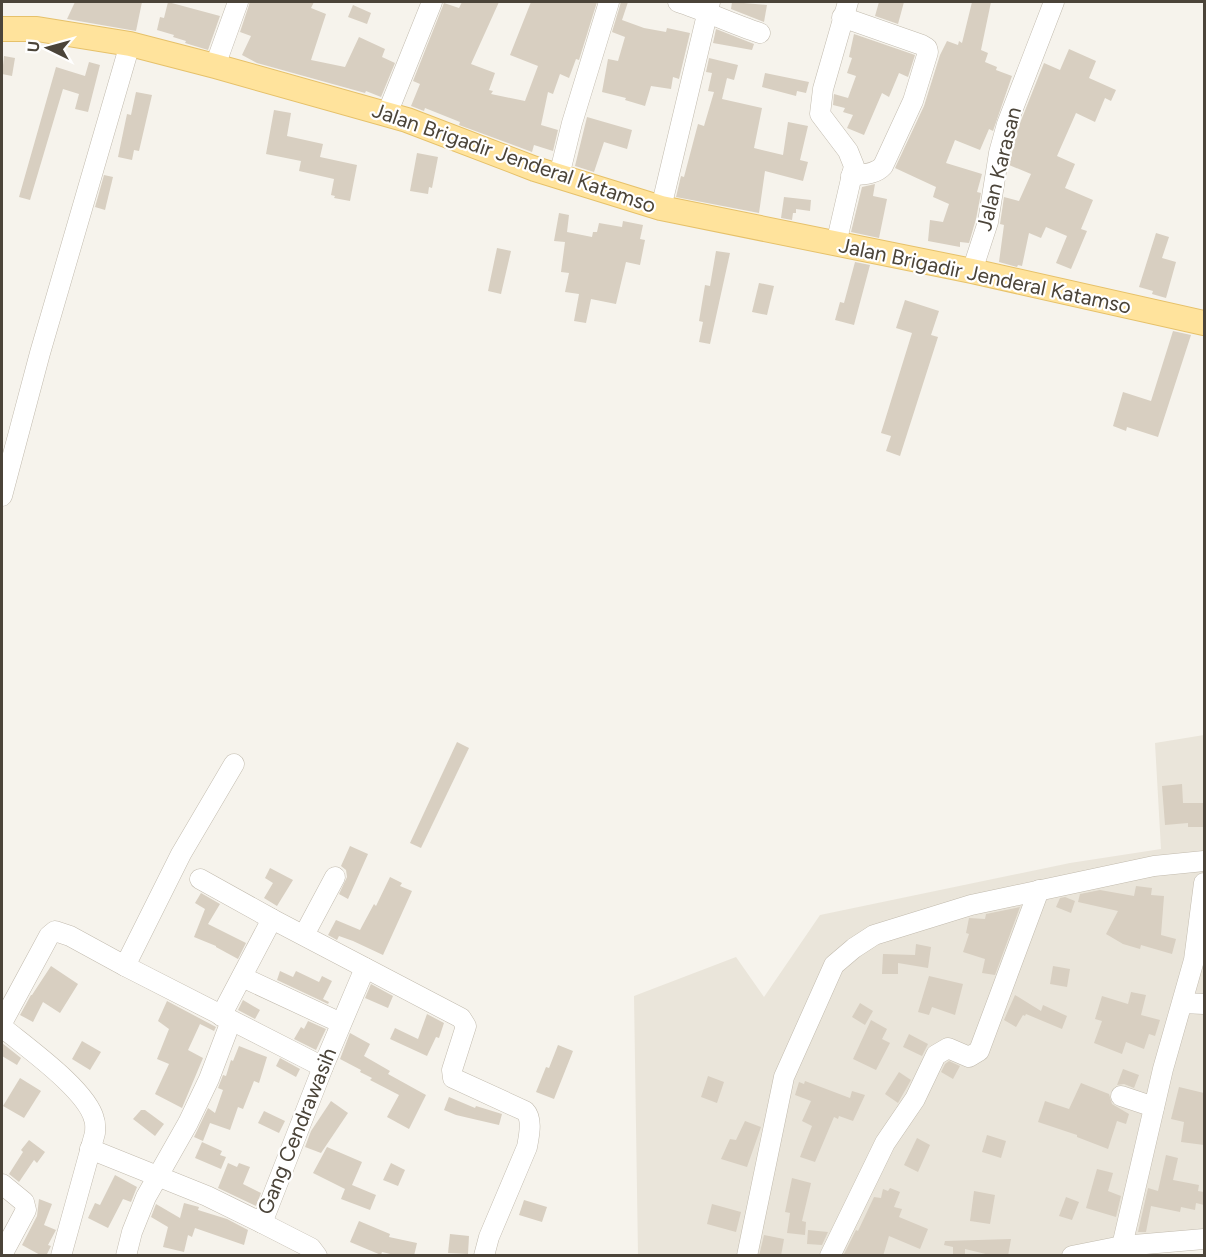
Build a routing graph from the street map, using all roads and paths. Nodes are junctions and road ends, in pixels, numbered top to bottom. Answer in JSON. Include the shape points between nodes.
{"nodes":[{"id":1,"x":238,"y":2,"type":"edge"},
{"id":2,"x":432,"y":2,"type":"edge"},
{"id":3,"x":609,"y":2,"type":"edge"},
{"id":4,"x":678,"y":2,"type":"edge"},
{"id":5,"x":1054,"y":2,"type":"edge"},
{"id":6,"x":709,"y":7,"type":"edge"},
{"id":7,"x":845,"y":9,"type":"edge"},
{"id":8,"x":2,"y":29,"type":"edge"},
{"id":9,"x":760,"y":33,"type":"dead end"},
{"id":10,"x":130,"y":44,"type":"junction"},
{"id":11,"x":215,"y":66,"type":"junction"},
{"id":12,"x":387,"y":114,"type":"junction"},
{"id":13,"x":559,"y":176,"type":"junction"},
{"id":14,"x":851,"y":176,"type":"junction"},
{"id":15,"x":662,"y":208,"type":"junction"},
{"id":16,"x":836,"y":244,"type":"junction"},
{"id":17,"x":972,"y":271,"type":"junction"},
{"id":18,"x":1204,"y":323,"type":"edge"},
{"id":19,"x":2,"y":496,"type":"edge"},
{"id":20,"x":234,"y":764,"type":"dead end"},
{"id":21,"x":1204,"y":861,"type":"edge"},
{"id":22,"x":335,"y":877,"type":"dead end"},
{"id":23,"x":200,"y":879,"type":"dead end"},
{"id":24,"x":1204,"y":883,"type":"edge"},
{"id":25,"x":1040,"y":890,"type":"junction"},
{"id":26,"x":272,"y":920,"type":"junction"},
{"id":27,"x":304,"y":935,"type":"junction"},
{"id":28,"x":125,"y":966,"type":"junction"},
{"id":29,"x":365,"y":968,"type":"junction"},
{"id":30,"x":242,"y":977,"type":"junction"},
{"id":31,"x":1183,"y":1003,"type":"junction"},
{"id":32,"x":1204,"y":1004,"type":"edge"},
{"id":33,"x":226,"y":1018,"type":"junction"},
{"id":34,"x":341,"y":1023,"type":"junction"},
{"id":35,"x":2,"y":1025,"type":"edge"},
{"id":36,"x":322,"y":1067,"type":"junction"},
{"id":37,"x":1121,"y":1096,"type":"dead end"},
{"id":38,"x":1154,"y":1107,"type":"junction"},
{"id":39,"x":90,"y":1149,"type":"junction"},
{"id":40,"x":157,"y":1177,"type":"junction"},
{"id":41,"x":2,"y":1184,"type":"edge"},
{"id":42,"x":262,"y":1223,"type":"junction"},
{"id":43,"x":1204,"y":1239,"type":"edge"},
{"id":44,"x":1122,"y":1246,"type":"junction"},
{"id":45,"x":3,"y":1255,"type":"edge"},
{"id":46,"x":61,"y":1256,"type":"edge"},
{"id":47,"x":126,"y":1256,"type":"edge"},
{"id":48,"x":317,"y":1256,"type":"edge"},
{"id":49,"x":484,"y":1256,"type":"edge"},
{"id":50,"x":747,"y":1256,"type":"edge"},
{"id":51,"x":830,"y":1256,"type":"edge"},
{"id":52,"x":1072,"y":1256,"type":"edge"}],
"edges":[{"from":1,"to":11,"type":"street"},
{"from":2,"to":12,"type":"street"},
{"from":3,"to":13,"type":"street"},
{"from":4,"to":6,"type":"street"},
{"from":5,"to":17,"type":"street","name":"Jalan Karasan","via":[[1007,124],[988,222]]},
{"from":6,"to":9,"type":"street","via":[[730,23]]},
{"from":6,"to":15,"type":"street"},
{"from":7,"to":14,"type":"street","via":[[820,114],[848,151],[854,166]]},
{"from":7,"to":14,"type":"street","via":[[922,45],[928,52],[913,101],[883,166],[873,173]]},
{"from":8,"to":10,"type":"main road","name":"Jalan Brigadir Jenderal Katamso","via":[[37,29]]},
{"from":10,"to":11,"type":"main road","name":"Jalan Brigadir Jenderal Katamso"},
{"from":10,"to":19,"type":"street"},
{"from":11,"to":12,"type":"main road","name":"Jalan Brigadir Jenderal Katamso"},
{"from":12,"to":13,"type":"main road","name":"Jalan Brigadir Jenderal Katamso"},
{"from":13,"to":15,"type":"main road","name":"Jalan Brigadir Jenderal Katamso"},
{"from":14,"to":16,"type":"street"},
{"from":15,"to":16,"type":"main road","name":"Jalan Brigadir Jenderal Katamso"},
{"from":16,"to":17,"type":"main road","name":"Jalan Brigadir Jenderal Katamso"},
{"from":17,"to":18,"type":"main road","name":"Jalan Brigadir Jenderal Katamso"},
{"from":20,"to":28,"type":"street","via":[[181,854]]},
{"from":21,"to":25,"type":"street","via":[[1154,866]]},
{"from":22,"to":27,"type":"street"},
{"from":23,"to":26,"type":"street"},
{"from":24,"to":31,"type":"street","via":[[1194,960]]},
{"from":25,"to":50,"type":"street","via":[[970,905],[874,935],[834,965],[784,1077]]},
{"from":25,"to":51,"type":"street","via":[[979,1051],[969,1057],[948,1048],[936,1055],[915,1099],[885,1143]]},
{"from":26,"to":27,"type":"street"},
{"from":26,"to":30,"type":"street"},
{"from":27,"to":29,"type":"street"},
{"from":28,"to":33,"type":"street"},
{"from":28,"to":35,"type":"street","via":[[55,931]]},
{"from":29,"to":34,"type":"street","name":"Gang Cendrawasih"},
{"from":29,"to":49,"type":"street","via":[[461,1018],[466,1026],[453,1078],[529,1113],[527,1147]]},
{"from":30,"to":33,"type":"street"},
{"from":30,"to":34,"type":"street"},
{"from":31,"to":32,"type":"street"},
{"from":31,"to":38,"type":"street"},
{"from":33,"to":36,"type":"street"},
{"from":33,"to":40,"type":"street","via":[[209,1079]]},
{"from":34,"to":36,"type":"street","name":"Gang Cendrawasih"},
{"from":35,"to":39,"type":"street","via":[[77,1092],[90,1109],[95,1120]]},
{"from":36,"to":42,"type":"street","name":"Gang Cendrawasih"},
{"from":37,"to":38,"type":"street"},
{"from":38,"to":44,"type":"street"},
{"from":39,"to":40,"type":"street","name":"Gang Cendrawasih"},
{"from":39,"to":46,"type":"street"},
{"from":40,"to":42,"type":"street","name":"Gang Cendrawasih"},
{"from":40,"to":47,"type":"street","via":[[132,1232]]},
{"from":41,"to":45,"type":"street","via":[[26,1206]]},
{"from":42,"to":48,"type":"street","via":[[311,1248]]},
{"from":43,"to":44,"type":"street"},
{"from":44,"to":52,"type":"street"}]}
